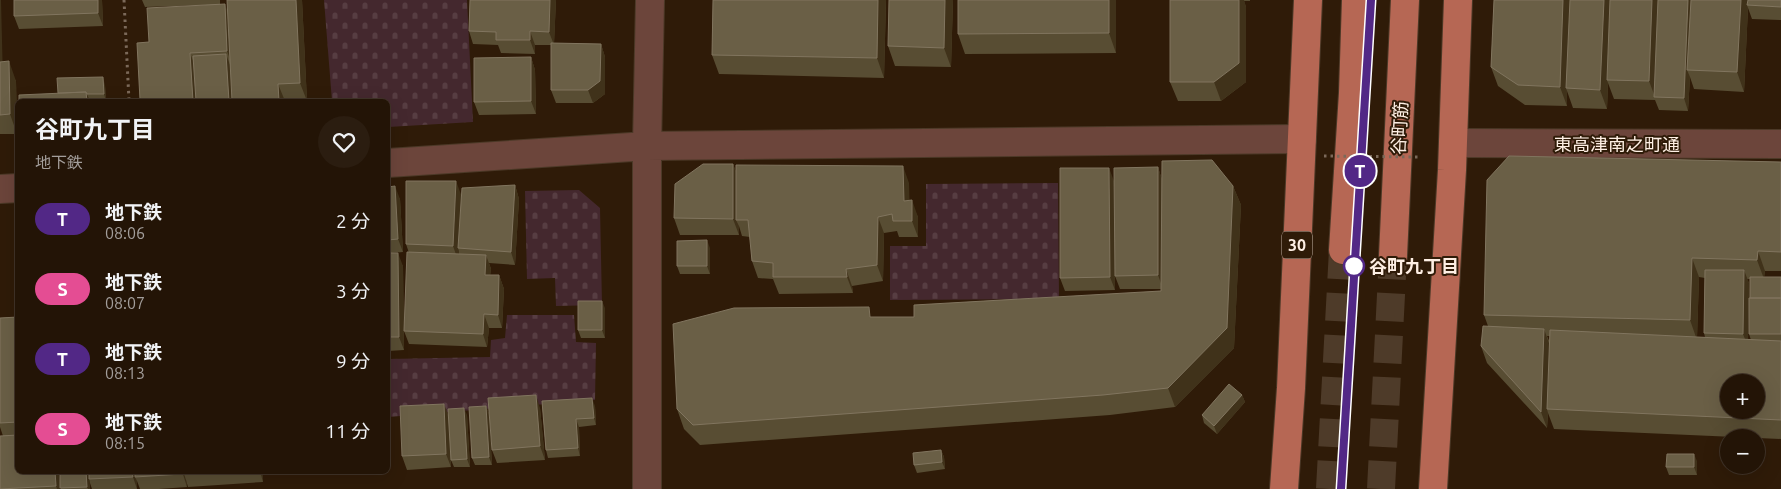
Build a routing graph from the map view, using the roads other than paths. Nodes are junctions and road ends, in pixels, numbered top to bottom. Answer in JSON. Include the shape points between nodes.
{"nodes":[{"id":1,"x":650,"y":0,"type":"edge"},
{"id":2,"x":1308,"y":0,"type":"edge"},
{"id":3,"x":1356,"y":0,"type":"edge"},
{"id":4,"x":1405,"y":0,"type":"edge"},
{"id":5,"x":1458,"y":0,"type":"edge"},
{"id":6,"x":1302,"y":139,"type":"junction"},
{"id":7,"x":1453,"y":143,"type":"junction"},
{"id":8,"x":1781,"y":144,"type":"edge"},
{"id":9,"x":648,"y":146,"type":"junction"},
{"id":10,"x":390,"y":163,"type":"edge"},
{"id":11,"x":15,"y":188,"type":"edge"},
{"id":12,"x":0,"y":189,"type":"edge"},
{"id":13,"x":1343,"y":250,"type":"tunnel mouth"},
{"id":14,"x":1393,"y":256,"type":"tunnel mouth"},
{"id":15,"x":647,"y":489,"type":"edge"},
{"id":16,"x":1284,"y":489,"type":"edge"},
{"id":17,"x":1433,"y":489,"type":"edge"}],
"edges":[{"from":1,"to":9,"type":"street"},
{"from":2,"to":6,"type":"main road","number":"30"},
{"from":3,"to":13,"type":"main road"},
{"from":4,"to":14,"type":"main road","name":"谷町筋"},
{"from":5,"to":7,"type":"main road"},
{"from":6,"to":9,"type":"street"},
{"from":6,"to":16,"type":"main road","number":"30"},
{"from":7,"to":8,"type":"street","name":"東高津南之町通"},
{"from":7,"to":17,"type":"main road"},
{"from":9,"to":10,"type":"street"},
{"from":9,"to":15,"type":"street"},
{"from":11,"to":12,"type":"street"}]}
